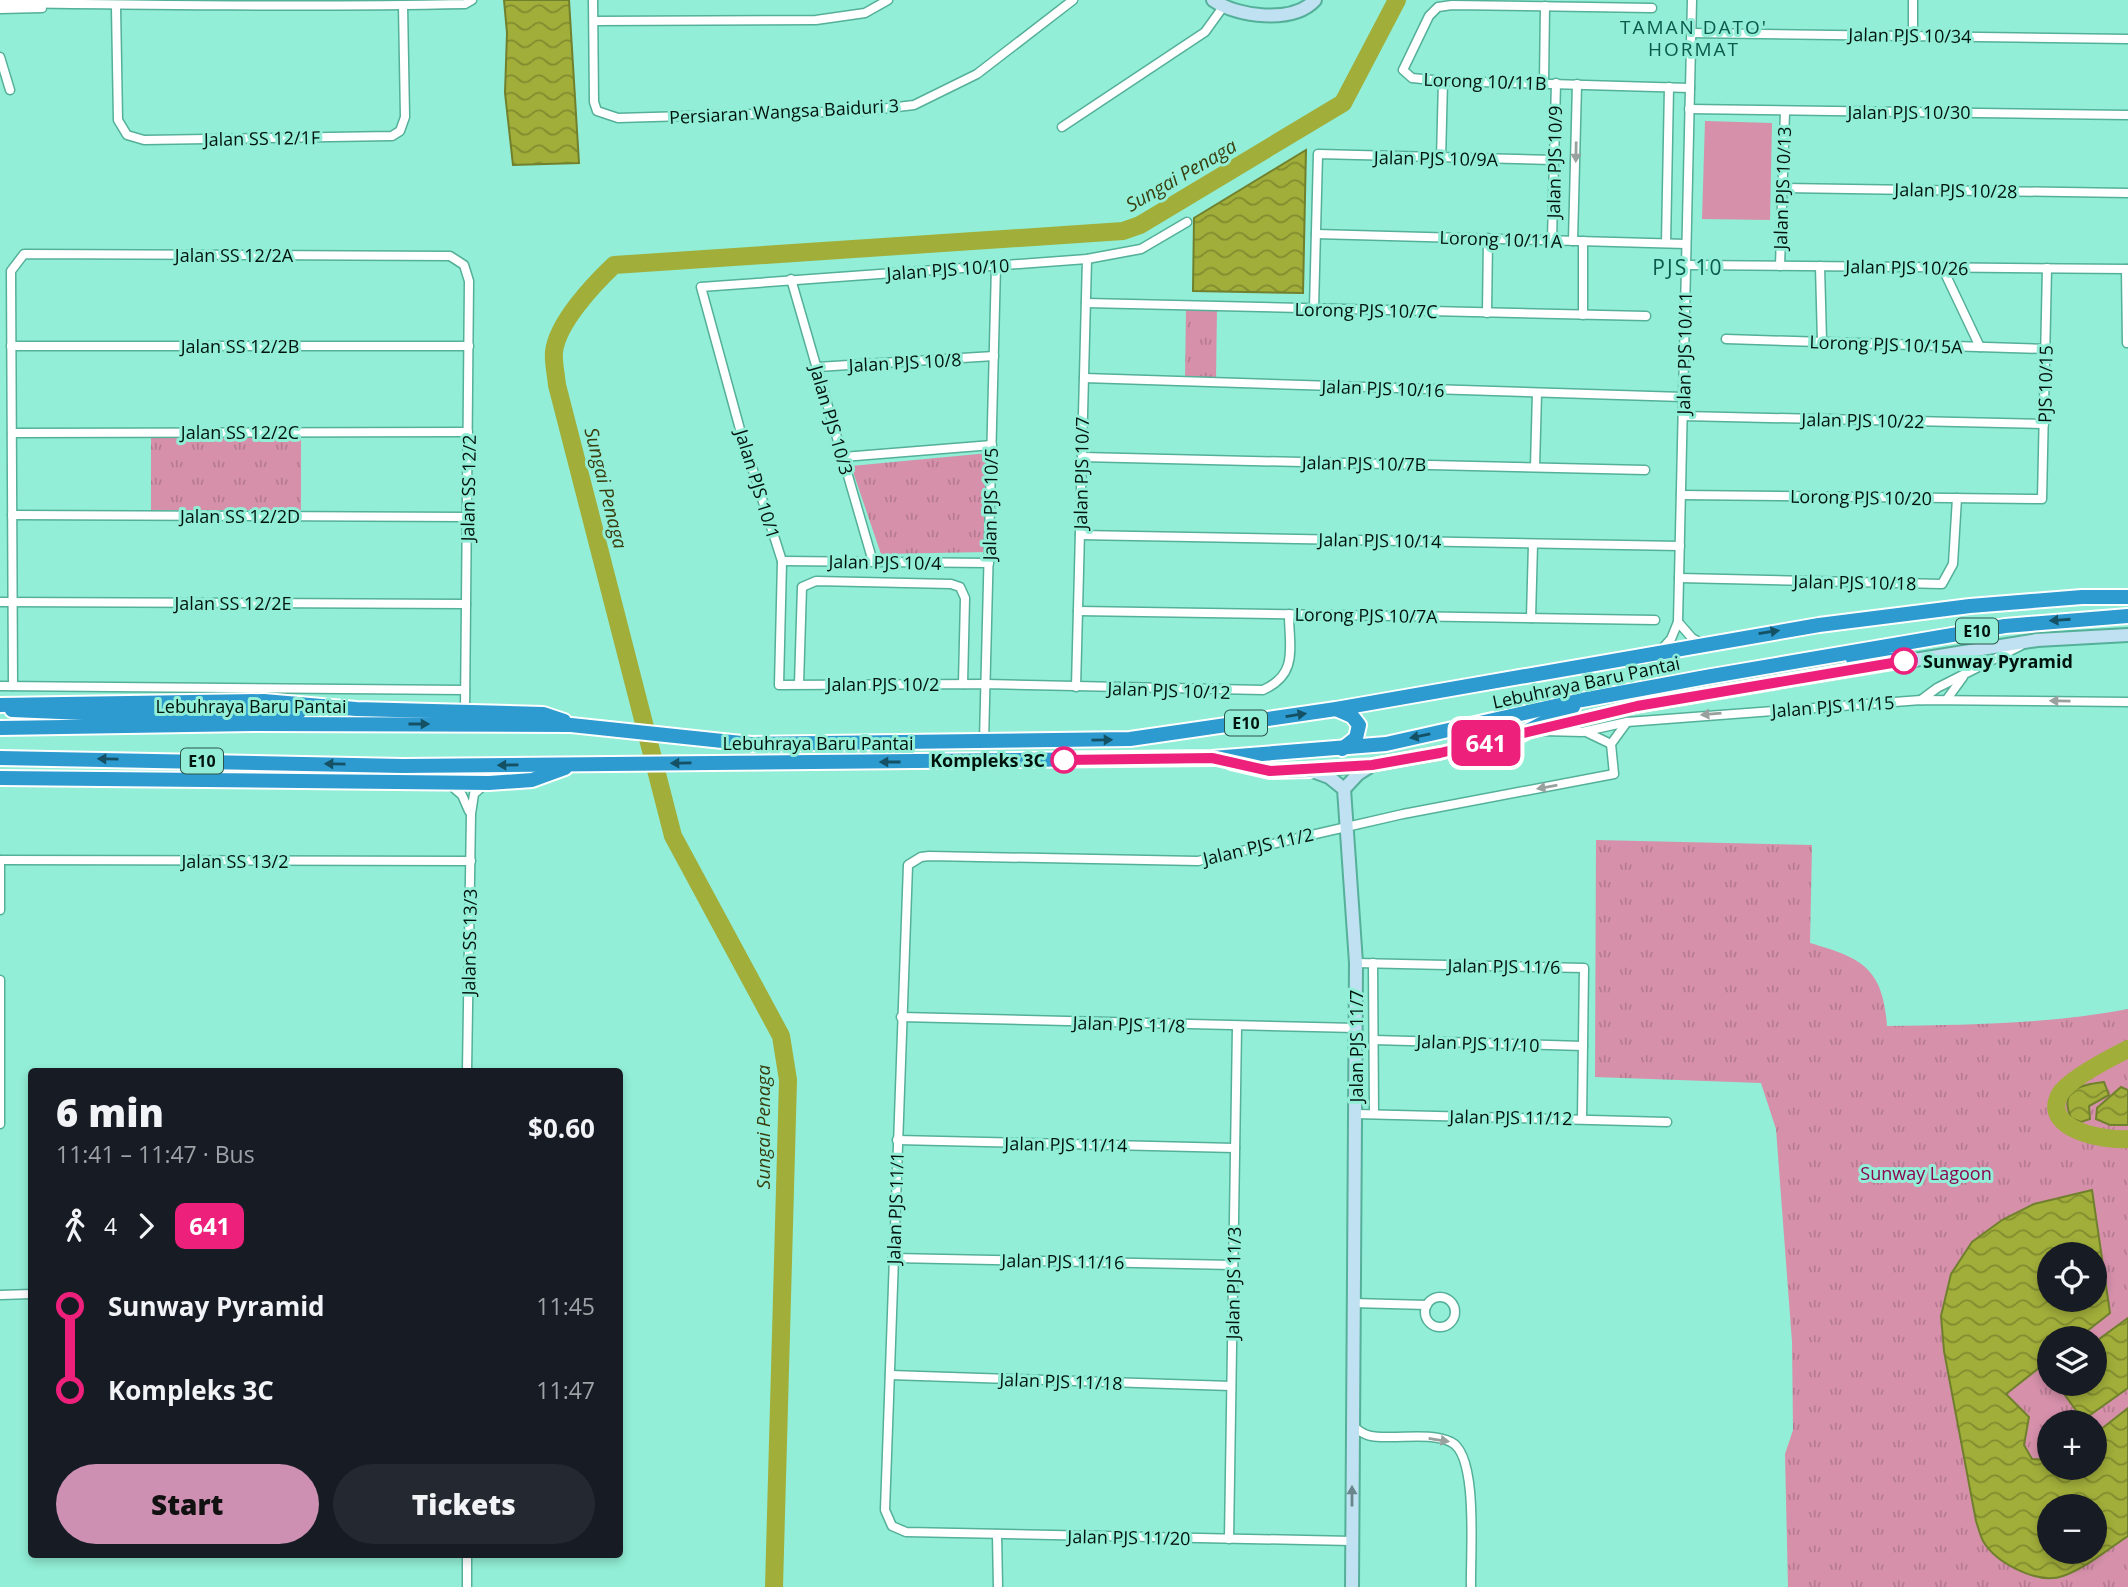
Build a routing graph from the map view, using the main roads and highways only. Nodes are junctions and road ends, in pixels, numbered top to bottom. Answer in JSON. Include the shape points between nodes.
{"nodes":[{"id":1,"x":2128,"y":597,"type":"edge"},
{"id":2,"x":2128,"y":616,"type":"edge"},
{"id":3,"x":1827,"y":658,"type":"junction"},
{"id":4,"x":1910,"y":660,"type":"road end"},
{"id":5,"x":1582,"y":700,"type":"junction"},
{"id":6,"x":0,"y":707,"type":"edge"},
{"id":7,"x":356,"y":709,"type":"junction"},
{"id":8,"x":1336,"y":709,"type":"junction"},
{"id":9,"x":571,"y":725,"type":"junction"},
{"id":10,"x":0,"y":728,"type":"edge"},
{"id":11,"x":1520,"y":735,"type":"road end"},
{"id":12,"x":1342,"y":749,"type":"junction"},
{"id":13,"x":0,"y":758,"type":"edge"},
{"id":14,"x":1212,"y":758,"type":"junction"},
{"id":15,"x":576,"y":764,"type":"junction"},
{"id":16,"x":1310,"y":770,"type":"road end"},
{"id":17,"x":0,"y":778,"type":"edge"}],
"edges":[{"from":8,"to":1,"type":"highway","name":"Lebuhraya Baru Pantai","number":"E10","one_way":true,"via":[[1701,643],[1970,606]]},
{"from":2,"to":3,"type":"highway","name":"Lebuhraya Baru Pantai","number":"E10","one_way":true,"via":[[2005,626]]},
{"from":3,"to":4,"type":"highway"},
{"from":3,"to":5,"type":"highway","name":"Lebuhraya Baru Pantai","number":"E10"},
{"from":5,"to":11,"type":"highway"},
{"from":5,"to":12,"type":"highway","name":"Lebuhraya Baru Pantai","number":"E10","one_way":true},
{"from":6,"to":7,"type":"highway","via":[[264,701]]},
{"from":6,"to":7,"type":"highway","via":[[36,713],[155,716]]},
{"from":7,"to":9,"type":"highway","via":[[543,715]]},
{"from":9,"to":8,"type":"highway","name":"Lebuhraya Baru Pantai","number":"E10","one_way":true,"via":[[751,744],[1130,739]]},
{"from":8,"to":12,"type":"highway","via":[[1359,725],[1356,738]]},
{"from":10,"to":9,"type":"highway","name":"Lebuhraya Baru Pantai","number":"E10","one_way":true},
{"from":12,"to":14,"type":"highway","name":"Lebuhraya Baru Pantai","number":"E10"},
{"from":15,"to":13,"type":"highway","name":"Lebuhraya Baru Pantai","number":"E10","one_way":true,"via":[[403,766]]},
{"from":14,"to":15,"type":"highway","name":"Lebuhraya Baru Pantai","number":"E10","one_way":true},
{"from":14,"to":16,"type":"highway","via":[[1270,771]]},
{"from":15,"to":17,"type":"highway","via":[[532,780],[489,783]]}]}
